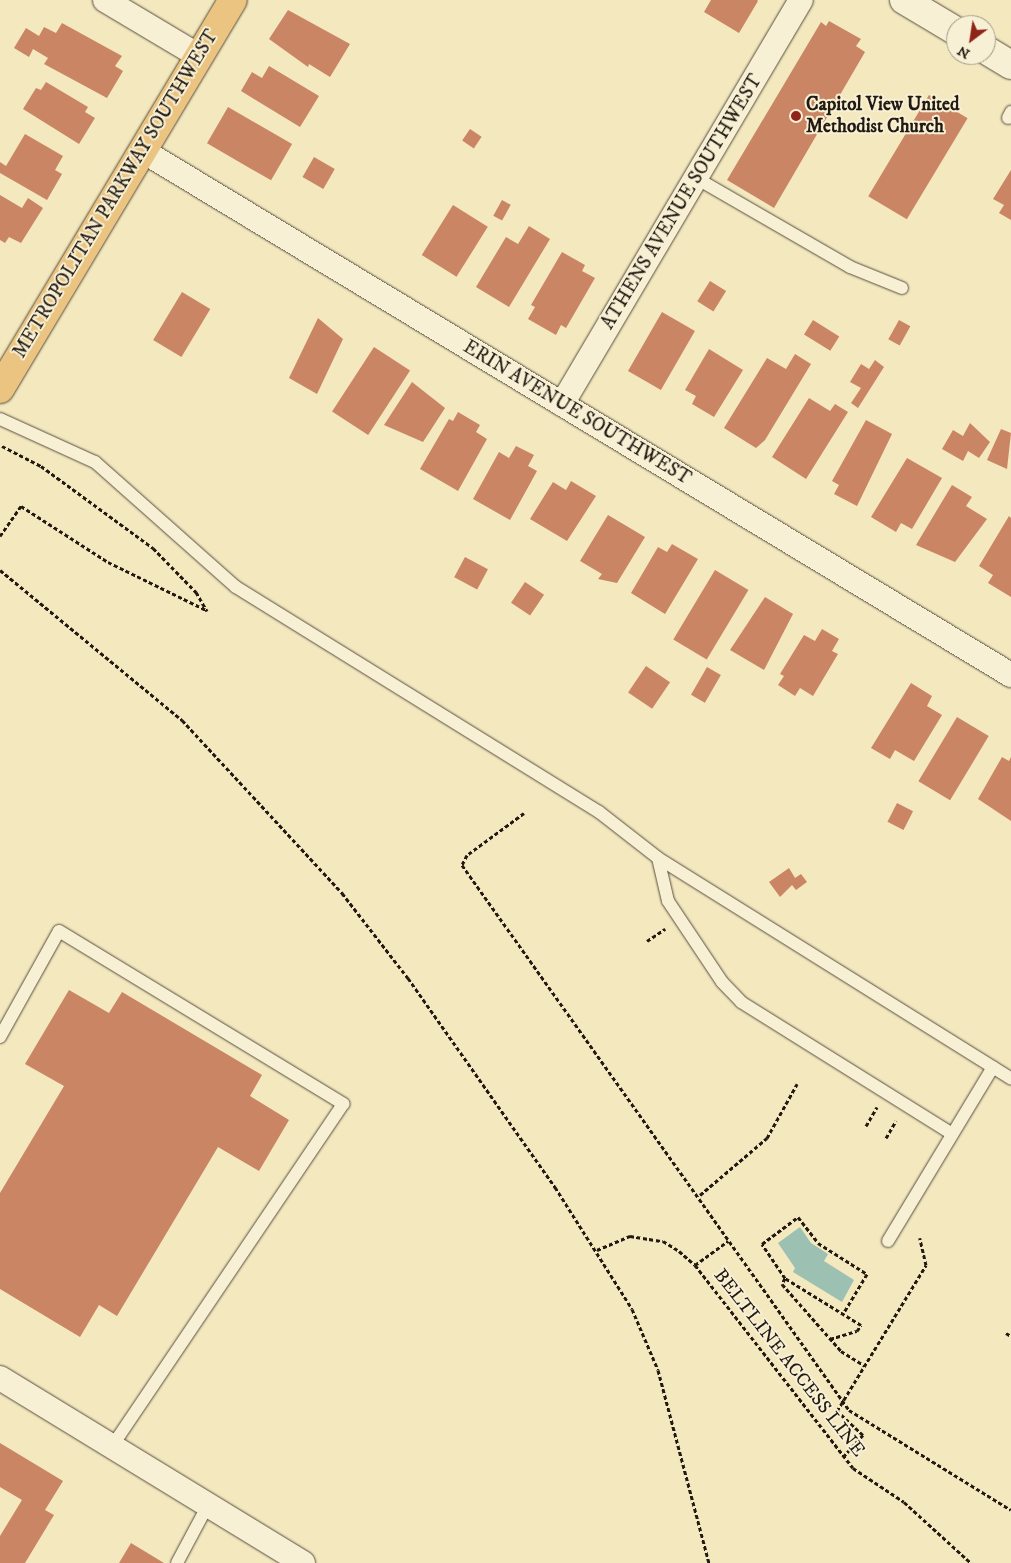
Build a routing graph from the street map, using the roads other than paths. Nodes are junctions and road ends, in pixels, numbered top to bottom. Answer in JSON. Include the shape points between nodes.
{"nodes":[{"id":1,"x":105,"y":0,"type":"edge"},
{"id":2,"x":232,"y":0,"type":"edge"},
{"id":3,"x":801,"y":0,"type":"edge"},
{"id":4,"x":904,"y":0,"type":"edge"},
{"id":5,"x":946,"y":26,"type":"edge"},
{"id":6,"x":199,"y":56,"type":"junction"},
{"id":7,"x":996,"y":56,"type":"edge"},
{"id":8,"x":1011,"y":65,"type":"edge"},
{"id":9,"x":143,"y":151,"type":"junction"},
{"id":10,"x":696,"y":178,"type":"junction"},
{"id":11,"x":902,"y":288,"type":"dead end"},
{"id":12,"x":0,"y":389,"type":"edge"},
{"id":13,"x":562,"y":404,"type":"junction"},
{"id":14,"x":0,"y":419,"type":"edge"},
{"id":15,"x":1011,"y":675,"type":"edge"},
{"id":16,"x":658,"y":858,"type":"junction"},
{"id":17,"x":0,"y":1037,"type":"edge"},
{"id":18,"x":993,"y":1067,"type":"junction"},
{"id":19,"x":1011,"y":1079,"type":"edge"},
{"id":20,"x":952,"y":1133,"type":"junction"},
{"id":21,"x":888,"y":1240,"type":"dead end"},
{"id":22,"x":0,"y":1378,"type":"edge"},
{"id":23,"x":112,"y":1447,"type":"junction"},
{"id":24,"x":208,"y":1505,"type":"junction"},
{"id":25,"x":177,"y":1563,"type":"edge"},
{"id":26,"x":303,"y":1563,"type":"edge"}],
"edges":[{"from":1,"to":6,"type":"street"},
{"from":2,"to":6,"type":"main road","name":"METROPOLITAN PARKWAY SOUTHWEST"},
{"from":3,"to":10,"type":"street","name":"ATHENS AVENUE SOUTHWEST"},
{"from":4,"to":5,"type":"main road"},
{"from":6,"to":9,"type":"main road","name":"METROPOLITAN PARKWAY SOUTHWEST"},
{"from":7,"to":8,"type":"main road"},
{"from":9,"to":12,"type":"main road","name":"METROPOLITAN PARKWAY SOUTHWEST"},
{"from":9,"to":13,"type":"street","name":"ERIN AVENUE SOUTHWEST"},
{"from":10,"to":11,"type":"lane","via":[[850,267]]},
{"from":10,"to":13,"type":"street","name":"ATHENS AVENUE SOUTHWEST"},
{"from":13,"to":15,"type":"street","name":"ERIN AVENUE SOUTHWEST"},
{"from":14,"to":16,"type":"lane","via":[[95,462],[236,587],[599,812]]},
{"from":16,"to":18,"type":"lane"},
{"from":16,"to":20,"type":"lane","via":[[668,901],[722,982],[741,1002]]},
{"from":17,"to":23,"type":"lane","via":[[59,932],[343,1104]]},
{"from":18,"to":19,"type":"lane"},
{"from":18,"to":20,"type":"lane"},
{"from":20,"to":21,"type":"lane"},
{"from":22,"to":23,"type":"street"},
{"from":23,"to":24,"type":"street"},
{"from":24,"to":25,"type":"lane"},
{"from":24,"to":26,"type":"street"}]}
